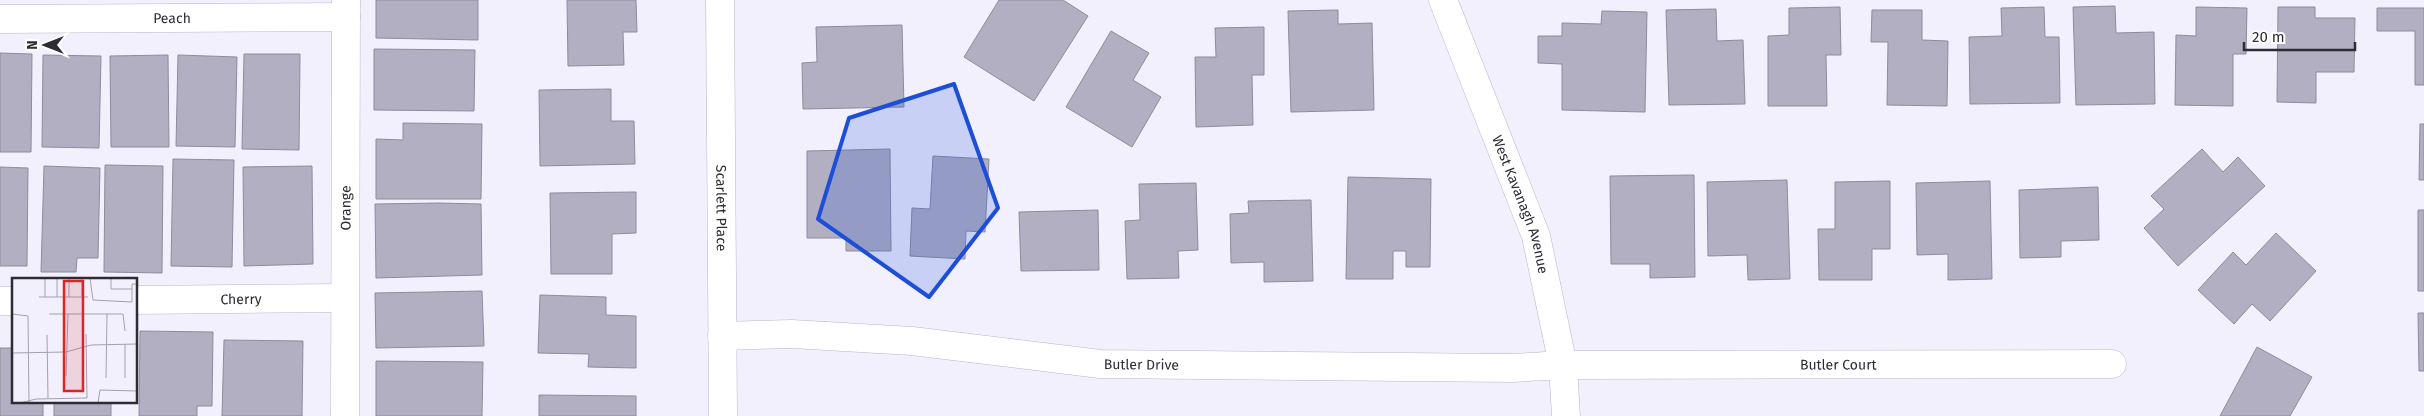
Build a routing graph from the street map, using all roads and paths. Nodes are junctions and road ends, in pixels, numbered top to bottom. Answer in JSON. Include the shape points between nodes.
{"nodes":[{"id":1,"x":720,"y":0,"type":"edge"},
{"id":2,"x":1443,"y":0,"type":"edge"},
{"id":3,"x":346,"y":8,"type":"edge"},
{"id":4,"x":0,"y":19,"type":"edge"},
{"id":5,"x":345,"y":298,"type":"junction"},
{"id":6,"x":138,"y":300,"type":"edge"},
{"id":7,"x":722,"y":336,"type":"junction"},
{"id":8,"x":2112,"y":364,"type":"dead end"},
{"id":9,"x":1563,"y":365,"type":"junction"},
{"id":10,"x":345,"y":416,"type":"edge"},
{"id":11,"x":723,"y":416,"type":"edge"},
{"id":12,"x":1566,"y":416,"type":"edge"}],
"edges":[{"from":1,"to":7,"type":"street","name":"Scarlett Place"},
{"from":2,"to":9,"type":"street","name":"West Kavanagh Avenue","via":[[1536,236]]},
{"from":3,"to":4,"type":"street","name":"Peach"},
{"from":3,"to":5,"type":"street","name":"Orange"},
{"from":5,"to":6,"type":"street","name":"Cherry"},
{"from":5,"to":10,"type":"street","name":"Orange"},
{"from":7,"to":9,"type":"street","name":"Butler Drive","via":[[792,334],[912,342],[1100,364],[1502,368]]},
{"from":7,"to":11,"type":"street","name":"Scarlett Place"},
{"from":8,"to":9,"type":"street","name":"Butler Court"},
{"from":9,"to":12,"type":"street","name":"West Kavanagh Avenue"}]}
